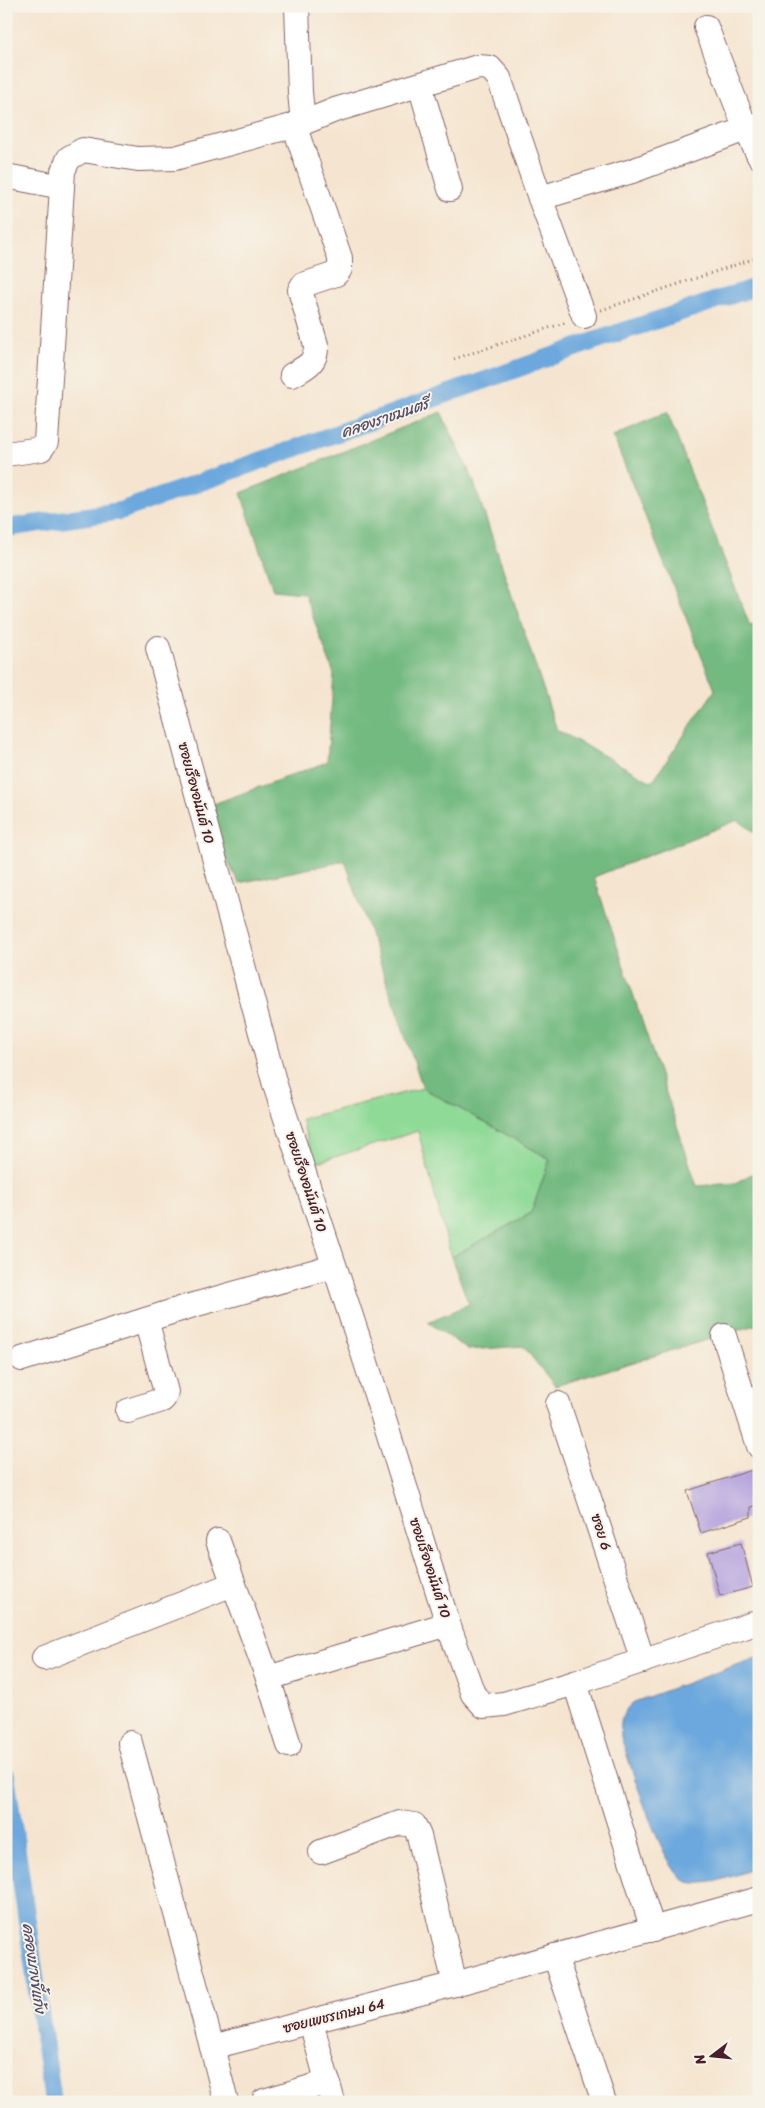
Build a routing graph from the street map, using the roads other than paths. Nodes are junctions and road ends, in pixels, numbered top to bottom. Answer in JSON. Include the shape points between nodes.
{"nodes":[{"id":1,"x":297,"y":6,"type":"edge"},
{"id":2,"x":706,"y":27,"type":"dead end"},
{"id":3,"x":420,"y":86,"type":"junction"},
{"id":4,"x":298,"y":124,"type":"junction"},
{"id":5,"x":752,"y":126,"type":"edge"},
{"id":6,"x":759,"y":156,"type":"edge"},
{"id":7,"x":6,"y":176,"type":"edge"},
{"id":8,"x":62,"y":187,"type":"junction"},
{"id":9,"x":450,"y":189,"type":"dead end"},
{"id":10,"x":540,"y":198,"type":"junction"},
{"id":11,"x":584,"y":316,"type":"road end"},
{"id":12,"x":292,"y":375,"type":"dead end"},
{"id":13,"x":6,"y":454,"type":"edge"},
{"id":14,"x":158,"y":648,"type":"dead end"},
{"id":15,"x":334,"y":1266,"type":"junction"},
{"id":16,"x":146,"y":1320,"type":"junction"},
{"id":17,"x":724,"y":1336,"type":"dead end"},
{"id":18,"x":22,"y":1359,"type":"dead end"},
{"id":19,"x":558,"y":1404,"type":"dead end"},
{"id":20,"x":128,"y":1411,"type":"dead end"},
{"id":21,"x":759,"y":1446,"type":"edge"},
{"id":22,"x":218,"y":1541,"type":"dead end"},
{"id":23,"x":233,"y":1584,"type":"junction"},
{"id":24,"x":759,"y":1622,"type":"edge"},
{"id":25,"x":448,"y":1624,"type":"junction"},
{"id":26,"x":44,"y":1658,"type":"dead end"},
{"id":27,"x":643,"y":1660,"type":"junction"},
{"id":28,"x":268,"y":1678,"type":"junction"},
{"id":29,"x":575,"y":1683,"type":"junction"},
{"id":30,"x":130,"y":1743,"type":"dead end"},
{"id":31,"x":289,"y":1745,"type":"dead end"},
{"id":32,"x":321,"y":1852,"type":"dead end"},
{"id":33,"x":759,"y":1899,"type":"edge"},
{"id":34,"x":653,"y":1930,"type":"junction"},
{"id":35,"x":556,"y":1956,"type":"junction"},
{"id":36,"x":456,"y":1984,"type":"junction"},
{"id":37,"x":311,"y":2022,"type":"junction"},
{"id":38,"x":212,"y":2046,"type":"junction"},
{"id":39,"x":330,"y":2092,"type":"edge"},
{"id":40,"x":264,"y":2101,"type":"edge"},
{"id":41,"x":226,"y":2102,"type":"edge"},
{"id":42,"x":604,"y":2102,"type":"edge"}],
"edges":[{"from":1,"to":4,"type":"street"},
{"from":2,"to":5,"type":"street"},
{"from":3,"to":4,"type":"street"},
{"from":3,"to":9,"type":"street"},
{"from":3,"to":10,"type":"street","via":[[478,67],[490,68],[498,78]]},
{"from":4,"to":8,"type":"street","via":[[175,158],[138,159],[83,150],[69,158],[63,170]]},
{"from":4,"to":12,"type":"street","via":[[340,258],[340,269],[336,274],[300,290],[317,354],[309,366]]},
{"from":5,"to":6,"type":"street"},
{"from":5,"to":10,"type":"street","via":[[632,171]]},
{"from":7,"to":8,"type":"street"},
{"from":8,"to":13,"type":"street","via":[[46,442],[41,449]]},
{"from":10,"to":11,"type":"street"},
{"from":14,"to":15,"type":"street","name":"ซอยเรืองอนันต์ 10","via":[[275,1085]]},
{"from":15,"to":16,"type":"street"},
{"from":15,"to":25,"type":"street","name":"ซอยเรืองอนันต์ 10"},
{"from":16,"to":18,"type":"street"},
{"from":16,"to":20,"type":"street","via":[[166,1392],[162,1400]]},
{"from":17,"to":21,"type":"street"},
{"from":19,"to":27,"type":"street","name":"ซอย 6"},
{"from":22,"to":23,"type":"street"},
{"from":23,"to":26,"type":"street"},
{"from":23,"to":28,"type":"street"},
{"from":24,"to":27,"type":"street"},
{"from":25,"to":28,"type":"street"},
{"from":25,"to":29,"type":"street","name":"ซอยเรืองอนันต์ 10","via":[[473,1694],[484,1706],[504,1704]]},
{"from":27,"to":29,"type":"street"},
{"from":28,"to":31,"type":"street"},
{"from":29,"to":34,"type":"street"},
{"from":30,"to":38,"type":"street"},
{"from":32,"to":36,"type":"street","via":[[400,1823],[414,1825]]},
{"from":33,"to":34,"type":"street","name":"ซอยเพชรเกษม 64"},
{"from":34,"to":35,"type":"street","name":"ซอยเพชรเกษม 64"},
{"from":35,"to":36,"type":"street","name":"ซอยเพชรเกษม 64"},
{"from":35,"to":42,"type":"street"},
{"from":36,"to":37,"type":"street","name":"ซอยเพชรเกษม 64"},
{"from":37,"to":38,"type":"street","name":"ซอยเพชรเกษม 64"},
{"from":37,"to":39,"type":"street"},
{"from":38,"to":41,"type":"street"},
{"from":39,"to":40,"type":"street"}]}
